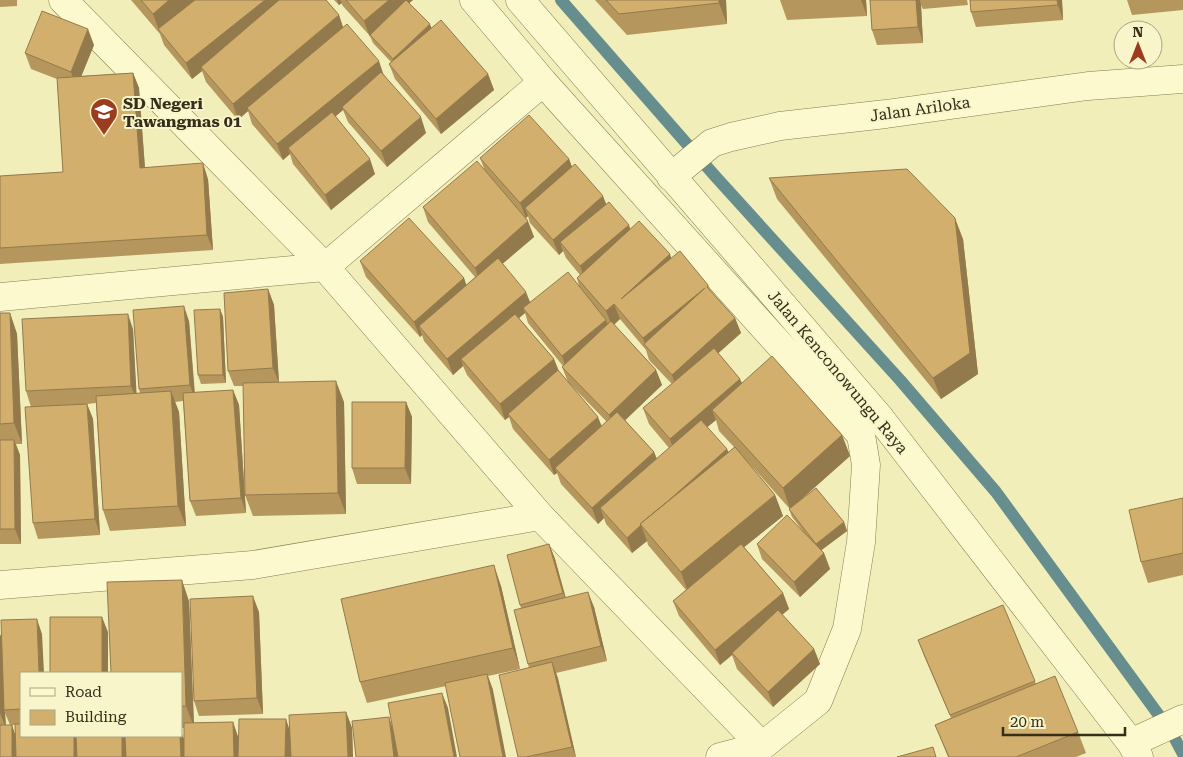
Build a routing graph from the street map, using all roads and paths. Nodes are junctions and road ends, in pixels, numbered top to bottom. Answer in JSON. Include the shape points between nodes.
{"nodes":[{"id":1,"x":63,"y":0,"type":"edge"},
{"id":2,"x":474,"y":0,"type":"edge"},
{"id":3,"x":520,"y":0,"type":"edge"},
{"id":4,"x":1183,"y":79,"type":"edge"},
{"id":5,"x":543,"y":82,"type":"junction"},
{"id":6,"x":677,"y":172,"type":"junction"},
{"id":7,"x":325,"y":267,"type":"junction"},
{"id":8,"x":0,"y":297,"type":"edge"},
{"id":9,"x":540,"y":516,"type":"junction"},
{"id":10,"x":0,"y":585,"type":"edge"},
{"id":11,"x":1183,"y":719,"type":"edge"},
{"id":12,"x":1138,"y":745,"type":"edge"},
{"id":13,"x":762,"y":746,"type":"junction"},
{"id":14,"x":720,"y":757,"type":"edge"}],
"edges":[{"from":1,"to":7,"type":"street"},
{"from":2,"to":5,"type":"street"},
{"from":3,"to":6,"type":"street","name":"Jalan Kenconowungu Raya"},
{"from":4,"to":6,"type":"street","name":"Jalan Ariloka","via":[[1088,86],[780,126],[712,143]]},
{"from":5,"to":7,"type":"street"},
{"from":5,"to":13,"type":"street","via":[[861,435],[866,465],[861,542],[847,629],[818,701]]},
{"from":6,"to":12,"type":"street","name":"Jalan Kenconowungu Raya","via":[[880,418]]},
{"from":7,"to":8,"type":"street"},
{"from":7,"to":9,"type":"street"},
{"from":9,"to":10,"type":"street","via":[[253,565]]},
{"from":9,"to":13,"type":"street"},
{"from":11,"to":12,"type":"street"},
{"from":13,"to":14,"type":"street"}]}
